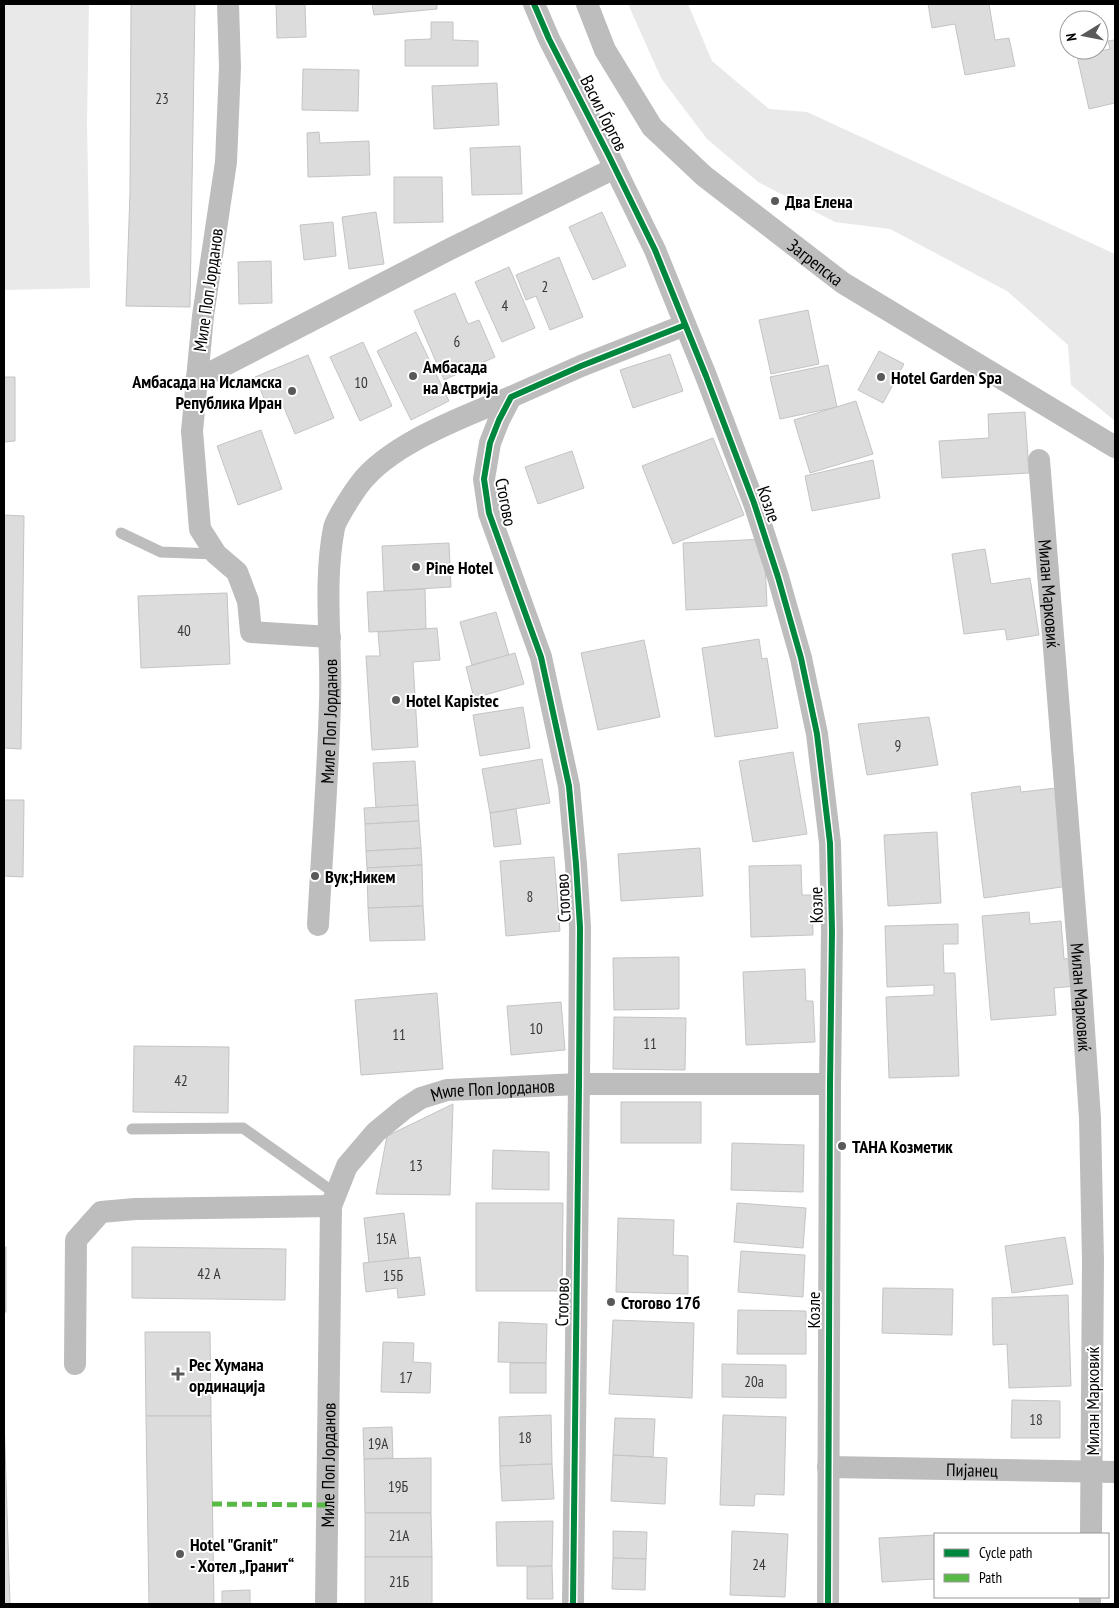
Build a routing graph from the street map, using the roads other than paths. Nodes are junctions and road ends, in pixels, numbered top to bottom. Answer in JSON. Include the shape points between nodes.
{"nodes":[{"id":1,"x":228,"y":4,"type":"edge"},
{"id":2,"x":534,"y":4,"type":"edge"},
{"id":3,"x":587,"y":4,"type":"edge"},
{"id":4,"x":615,"y":168,"type":"junction"},
{"id":5,"x":647,"y":235,"type":"joint"},
{"id":6,"x":685,"y":325,"type":"junction"},
{"id":7,"x":196,"y":380,"type":"junction"},
{"id":8,"x":511,"y":397,"type":"junction"},
{"id":9,"x":1115,"y":448,"type":"edge"},
{"id":10,"x":1039,"y":460,"type":"dead end"},
{"id":11,"x":121,"y":533,"type":"dead end"},
{"id":12,"x":216,"y":554,"type":"junction"},
{"id":13,"x":330,"y":637,"type":"junction"},
{"id":14,"x":318,"y":925,"type":"dead end"},
{"id":15,"x":579,"y":1084,"type":"junction"},
{"id":16,"x":830,"y":1084,"type":"junction"},
{"id":17,"x":132,"y":1129,"type":"dead end"},
{"id":18,"x":333,"y":1200,"type":"junction"},
{"id":19,"x":76,"y":1364,"type":"dead end"},
{"id":20,"x":828,"y":1467,"type":"junction"},
{"id":21,"x":1092,"y":1472,"type":"junction"},
{"id":22,"x":1115,"y":1472,"type":"edge"},
{"id":23,"x":1091,"y":1533,"type":"edge"},
{"id":24,"x":326,"y":1604,"type":"edge"},
{"id":25,"x":573,"y":1604,"type":"edge"},
{"id":26,"x":828,"y":1604,"type":"edge"}],
"edges":[{"from":1,"to":7,"type":"street","name":"Миле Поп Јорданов","via":[[230,67],[226,162]]},
{"from":2,"to":4,"type":"street","name":"Васил Ѓоргов"},
{"from":3,"to":9,"type":"street","name":"Загрепска","via":[[605,50],[652,127],[704,176],[843,283]]},
{"from":4,"to":5,"type":"street","name":"Васил Ѓоргов"},
{"from":4,"to":7,"type":"street"},
{"from":5,"to":6,"type":"street","name":"Козле"},
{"from":6,"to":8,"type":"street"},
{"from":6,"to":16,"type":"street","name":"Козле","via":[[754,504],[778,577],[801,658],[817,734],[830,843]]},
{"from":7,"to":12,"type":"street","name":"Миле Поп Јорданов","via":[[192,431],[200,529]]},
{"from":8,"to":13,"type":"street","name":"Миле Поп Јорданов","via":[[455,420],[406,446],[384,460],[360,484],[334,526]]},
{"from":8,"to":15,"type":"street","name":"Стогово","via":[[490,443],[484,479],[489,514],[541,657],[569,786],[580,927]]},
{"from":10,"to":21,"type":"street","name":"Милан Марковиќ","via":[[1090,1118]]},
{"from":11,"to":12,"type":"lane","via":[[161,552]]},
{"from":12,"to":13,"type":"street","name":"Миле Поп Јорданов","via":[[237,572],[248,600],[251,632]]},
{"from":13,"to":14,"type":"street","name":"Миле Поп Јорданов","via":[[330,700]]},
{"from":15,"to":16,"type":"street","name":"Миле Поп Јорданов"},
{"from":15,"to":18,"type":"street","name":"Миле Поп Јорданов","via":[[447,1090],[422,1098],[376,1132],[347,1166]]},
{"from":15,"to":25,"type":"street","name":"Стогово"},
{"from":16,"to":20,"type":"street","name":"Козле"},
{"from":17,"to":18,"type":"lane","via":[[243,1128]]},
{"from":18,"to":19,"type":"street","via":[[101,1212],[76,1240]]},
{"from":18,"to":24,"type":"street","name":"Миле Поп Јорданов"},
{"from":20,"to":21,"type":"street","name":"Пијанец"},
{"from":20,"to":26,"type":"street","name":"Козле"},
{"from":21,"to":22,"type":"street","name":"Пијанец"},
{"from":21,"to":23,"type":"street","name":"Милан Марковиќ"}]}
